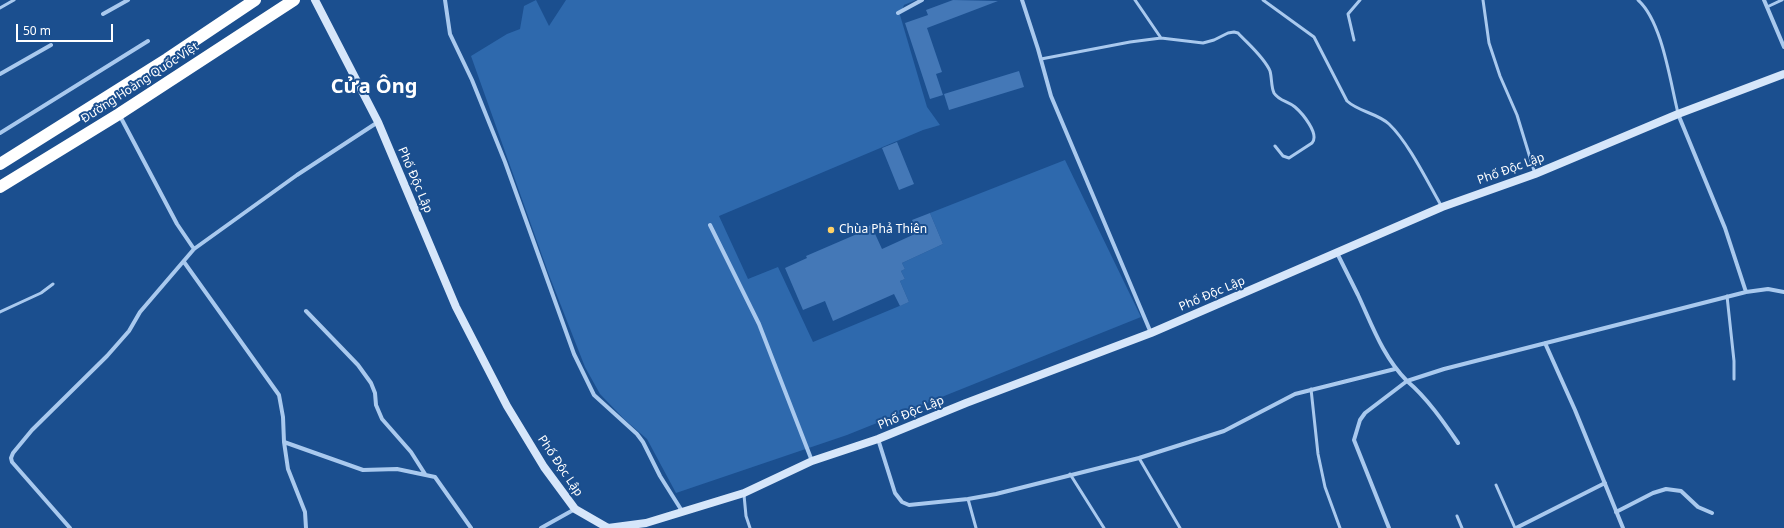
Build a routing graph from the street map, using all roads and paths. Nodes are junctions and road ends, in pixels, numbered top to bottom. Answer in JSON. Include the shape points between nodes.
{"nodes":[{"id":1,"x":14,"y":0,"type":"edge"},
{"id":2,"x":128,"y":0,"type":"edge"},
{"id":3,"x":255,"y":0,"type":"edge"},
{"id":4,"x":294,"y":0,"type":"edge"},
{"id":5,"x":315,"y":0,"type":"edge"},
{"id":6,"x":445,"y":0,"type":"edge"},
{"id":7,"x":922,"y":0,"type":"edge"},
{"id":8,"x":1022,"y":0,"type":"edge"},
{"id":9,"x":1135,"y":0,"type":"edge"},
{"id":10,"x":1263,"y":0,"type":"edge"},
{"id":11,"x":1360,"y":0,"type":"edge"},
{"id":12,"x":1483,"y":0,"type":"edge"},
{"id":13,"x":1638,"y":0,"type":"edge"},
{"id":14,"x":1764,"y":0,"type":"edge"},
{"id":15,"x":1782,"y":0,"type":"edge"},
{"id":16,"x":1767,"y":7,"type":"junction"},
{"id":17,"x":0,"y":8,"type":"edge"},
{"id":18,"x":898,"y":13,"type":"dead end"},
{"id":19,"x":103,"y":14,"type":"dead end"},
{"id":20,"x":1161,"y":38,"type":"junction"},
{"id":21,"x":1354,"y":40,"type":"dead end"},
{"id":22,"x":148,"y":42,"type":"dead end"},
{"id":23,"x":51,"y":44,"type":"dead end"},
{"id":24,"x":1784,"y":47,"type":"edge"},
{"id":25,"x":1041,"y":58,"type":"junction"},
{"id":26,"x":0,"y":74,"type":"edge"},
{"id":27,"x":1784,"y":74,"type":"edge"},
{"id":28,"x":119,"y":114,"type":"junction"},
{"id":29,"x":1678,"y":114,"type":"junction"},
{"id":30,"x":378,"y":122,"type":"junction"},
{"id":31,"x":0,"y":133,"type":"edge"},
{"id":32,"x":1275,"y":146,"type":"dead end"},
{"id":33,"x":0,"y":164,"type":"edge"},
{"id":34,"x":1535,"y":174,"type":"junction"},
{"id":35,"x":0,"y":187,"type":"edge"},
{"id":36,"x":1442,"y":207,"type":"junction"},
{"id":37,"x":710,"y":225,"type":"dead end"},
{"id":38,"x":194,"y":249,"type":"junction"},
{"id":39,"x":1337,"y":253,"type":"junction"},
{"id":40,"x":184,"y":262,"type":"junction"},
{"id":41,"x":53,"y":284,"type":"dead end"},
{"id":42,"x":1746,"y":292,"type":"junction"},
{"id":43,"x":1784,"y":292,"type":"edge"},
{"id":44,"x":1727,"y":296,"type":"junction"},
{"id":45,"x":306,"y":311,"type":"dead end"},
{"id":46,"x":0,"y":312,"type":"edge"},
{"id":47,"x":1151,"y":333,"type":"junction"},
{"id":48,"x":1545,"y":343,"type":"junction"},
{"id":49,"x":1394,"y":368,"type":"junction"},
{"id":50,"x":1734,"y":379,"type":"dead end"},
{"id":51,"x":1407,"y":381,"type":"junction"},
{"id":52,"x":1311,"y":389,"type":"junction"},
{"id":53,"x":878,"y":439,"type":"junction"},
{"id":54,"x":284,"y":442,"type":"junction"},
{"id":55,"x":1458,"y":443,"type":"dead end"},
{"id":56,"x":1139,"y":458,"type":"junction"},
{"id":57,"x":812,"y":461,"type":"junction"},
{"id":58,"x":425,"y":474,"type":"junction"},
{"id":59,"x":1070,"y":474,"type":"junction"},
{"id":60,"x":1605,"y":483,"type":"junction"},
{"id":61,"x":1496,"y":485,"type":"dead end"},
{"id":62,"x":744,"y":493,"type":"junction"},
{"id":63,"x":968,"y":499,"type":"junction"},
{"id":64,"x":575,"y":509,"type":"junction"},
{"id":65,"x":682,"y":511,"type":"junction"},
{"id":66,"x":1616,"y":512,"type":"junction"},
{"id":67,"x":1712,"y":513,"type":"dead end"},
{"id":68,"x":1457,"y":516,"type":"dead end"},
{"id":69,"x":750,"y":527,"type":"edge"},
{"id":70,"x":70,"y":528,"type":"edge"},
{"id":71,"x":306,"y":528,"type":"edge"},
{"id":72,"x":471,"y":528,"type":"edge"},
{"id":73,"x":541,"y":528,"type":"edge"},
{"id":74,"x":976,"y":528,"type":"edge"},
{"id":75,"x":1104,"y":528,"type":"edge"},
{"id":76,"x":1180,"y":528,"type":"edge"},
{"id":77,"x":1340,"y":528,"type":"edge"},
{"id":78,"x":1389,"y":528,"type":"edge"},
{"id":79,"x":1462,"y":528,"type":"edge"},
{"id":80,"x":1516,"y":528,"type":"edge"},
{"id":81,"x":1623,"y":528,"type":"edge"}],
"edges":[{"from":1,"to":17,"type":"lane"},
{"from":2,"to":19,"type":"street"},
{"from":3,"to":33,"type":"highway","name":"Đường Hoàng Quốc Việt","via":[[167,59]]},
{"from":4,"to":28,"type":"highway","name":"Đường Hoàng Quốc Việt"},
{"from":5,"to":30,"type":"street","name":"Phố Độc Lập"},
{"from":6,"to":65,"type":"street","via":[[450,34],[472,80],[504,162],[577,360],[594,395],[643,442]]},
{"from":7,"to":18,"type":"street"},
{"from":8,"to":25,"type":"street"},
{"from":9,"to":20,"type":"lane"},
{"from":10,"to":36,"type":"lane","via":[[1314,37],[1347,101],[1353,107],[1379,117],[1390,125],[1409,150]]},
{"from":11,"to":21,"type":"lane","via":[[1348,14]]},
{"from":12,"to":34,"type":"lane","via":[[1489,43],[1517,115]]},
{"from":13,"to":29,"type":"lane","via":[[1647,7],[1655,25]]},
{"from":14,"to":16,"type":"street"},
{"from":15,"to":16,"type":"lane"},
{"from":16,"to":24,"type":"street"},
{"from":20,"to":25,"type":"lane"},
{"from":20,"to":32,"type":"lane","via":[[1203,43],[1228,33],[1238,33],[1266,64],[1274,92],[1279,99],[1294,106],[1315,135],[1312,143],[1289,158],[1283,156]]},
{"from":22,"to":31,"type":"street"},
{"from":23,"to":26,"type":"street"},
{"from":25,"to":47,"type":"street","via":[[1051,96]]},
{"from":27,"to":29,"type":"street","name":"Phố Độc Lập"},
{"from":28,"to":35,"type":"highway","name":"Đường Hoàng Quốc Việt"},
{"from":28,"to":38,"type":"street","via":[[177,224]]},
{"from":29,"to":34,"type":"street","name":"Phố Độc Lập"},
{"from":29,"to":42,"type":"street","via":[[1725,228]]},
{"from":30,"to":38,"type":"street","via":[[297,175]]},
{"from":30,"to":64,"type":"street","name":"Phố Độc Lập","via":[[460,314],[507,406],[544,467]]},
{"from":34,"to":36,"type":"street","name":"Phố Độc Lập"},
{"from":36,"to":39,"type":"street","name":"Phố Độc Lập"},
{"from":37,"to":57,"type":"street","via":[[759,324]]},
{"from":38,"to":40,"type":"street"},
{"from":39,"to":47,"type":"street","name":"Phố Độc Lập"},
{"from":39,"to":49,"type":"street"},
{"from":40,"to":54,"type":"street","via":[[279,395]]},
{"from":40,"to":70,"type":"street","via":[[140,312],[129,331],[107,356],[32,430],[11,458]]},
{"from":41,"to":46,"type":"lane","via":[[41,293]]},
{"from":42,"to":43,"type":"street","via":[[1768,289]]},
{"from":42,"to":44,"type":"street"},
{"from":44,"to":48,"type":"street"},
{"from":44,"to":50,"type":"lane"},
{"from":45,"to":58,"type":"street","via":[[358,365],[375,393],[376,405],[382,419],[411,452]]},
{"from":47,"to":53,"type":"street","name":"Phố Độc Lập"},
{"from":48,"to":51,"type":"street"},
{"from":48,"to":60,"type":"street"},
{"from":49,"to":51,"type":"street"},
{"from":49,"to":52,"type":"street"},
{"from":51,"to":55,"type":"street","via":[[1439,415]]},
{"from":51,"to":78,"type":"street","via":[[1365,413],[1354,440]]},
{"from":52,"to":56,"type":"street","via":[[1295,394],[1224,431]]},
{"from":52,"to":77,"type":"lane","via":[[1318,454],[1325,487]]},
{"from":53,"to":57,"type":"street","name":"Phố Độc Lập"},
{"from":53,"to":63,"type":"street","via":[[895,493],[902,502],[909,504]]},
{"from":54,"to":58,"type":"street","via":[[363,470],[397,469]]},
{"from":54,"to":71,"type":"street","via":[[288,469],[305,512]]},
{"from":56,"to":59,"type":"street"},
{"from":56,"to":76,"type":"lane"},
{"from":57,"to":62,"type":"street","name":"Phố Độc Lập"},
{"from":58,"to":72,"type":"street","via":[[439,480]]},
{"from":59,"to":63,"type":"street"},
{"from":59,"to":75,"type":"lane"},
{"from":60,"to":66,"type":"street"},
{"from":60,"to":80,"type":"street"},
{"from":61,"to":80,"type":"lane"},
{"from":62,"to":65,"type":"street","name":"Phố Độc Lập"},
{"from":62,"to":69,"type":"lane","via":[[746,516]]},
{"from":63,"to":74,"type":"lane"},
{"from":64,"to":65,"type":"street","name":"Phố Độc Lập","via":[[608,528],[646,523]]},
{"from":64,"to":73,"type":"street"},
{"from":66,"to":67,"type":"street","via":[[1653,492],[1666,489],[1681,491],[1698,507]]},
{"from":66,"to":81,"type":"street"},
{"from":68,"to":79,"type":"lane"}]}
